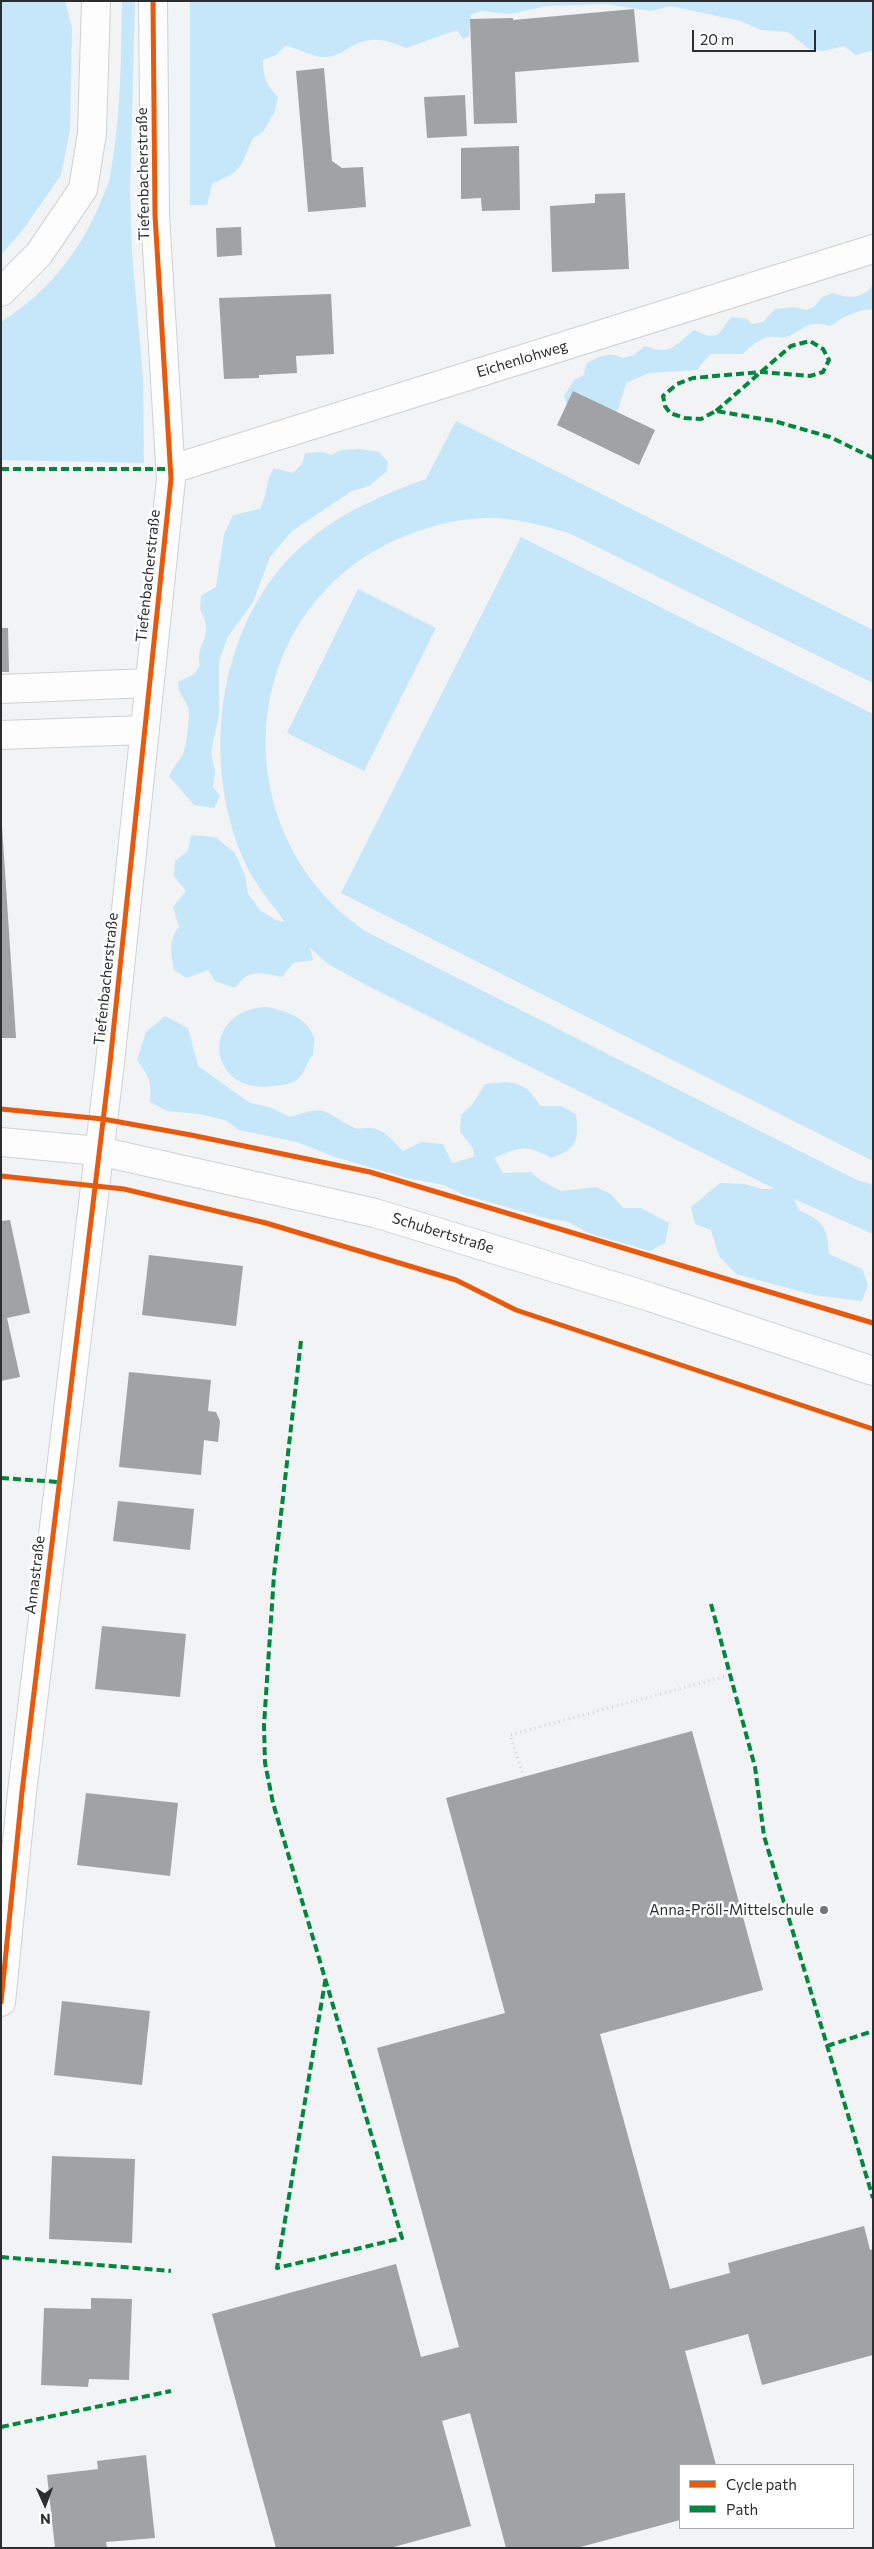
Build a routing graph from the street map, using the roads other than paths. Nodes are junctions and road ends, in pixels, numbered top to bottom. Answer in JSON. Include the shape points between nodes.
{"nodes":[{"id":1,"x":96,"y":1,"type":"edge"},
{"id":2,"x":153,"y":1,"type":"edge"},
{"id":3,"x":873,"y":248,"type":"edge"},
{"id":4,"x":1,"y":292,"type":"edge"},
{"id":5,"x":172,"y":469,"type":"junction"},
{"id":6,"x":149,"y":683,"type":"junction"},
{"id":7,"x":1,"y":689,"type":"edge"},
{"id":8,"x":145,"y":730,"type":"junction"},
{"id":9,"x":1,"y":735,"type":"edge"},
{"id":10,"x":1,"y":1142,"type":"edge"},
{"id":11,"x":99,"y":1151,"type":"junction"},
{"id":12,"x":873,"y":1371,"type":"edge"},
{"id":13,"x":12,"y":1794,"type":"edge"},
{"id":14,"x":1,"y":2002,"type":"edge"}],
"edges":[{"from":1,"to":4,"type":"street","via":[[92,133],[83,189],[39,254]]},
{"from":2,"to":5,"type":"street","name":"Tiefenbacherstraße","via":[[155,215]]},
{"from":3,"to":5,"type":"street","name":"Eichenlohweg"},
{"from":5,"to":6,"type":"street","name":"Tiefenbacherstraße"},
{"from":6,"to":7,"type":"street"},
{"from":6,"to":8,"type":"street","name":"Tiefenbacherstraße"},
{"from":8,"to":9,"type":"street"},
{"from":8,"to":11,"type":"street","name":"Tiefenbacherstraße"},
{"from":10,"to":11,"type":"street","name":"Schubertstraße"},
{"from":11,"to":12,"type":"street","name":"Schubertstraße","via":[[375,1213],[650,1297]]},
{"from":11,"to":13,"type":"street","name":"Annastraße"},
{"from":13,"to":14,"type":"street","name":"Annastraße"}]}
